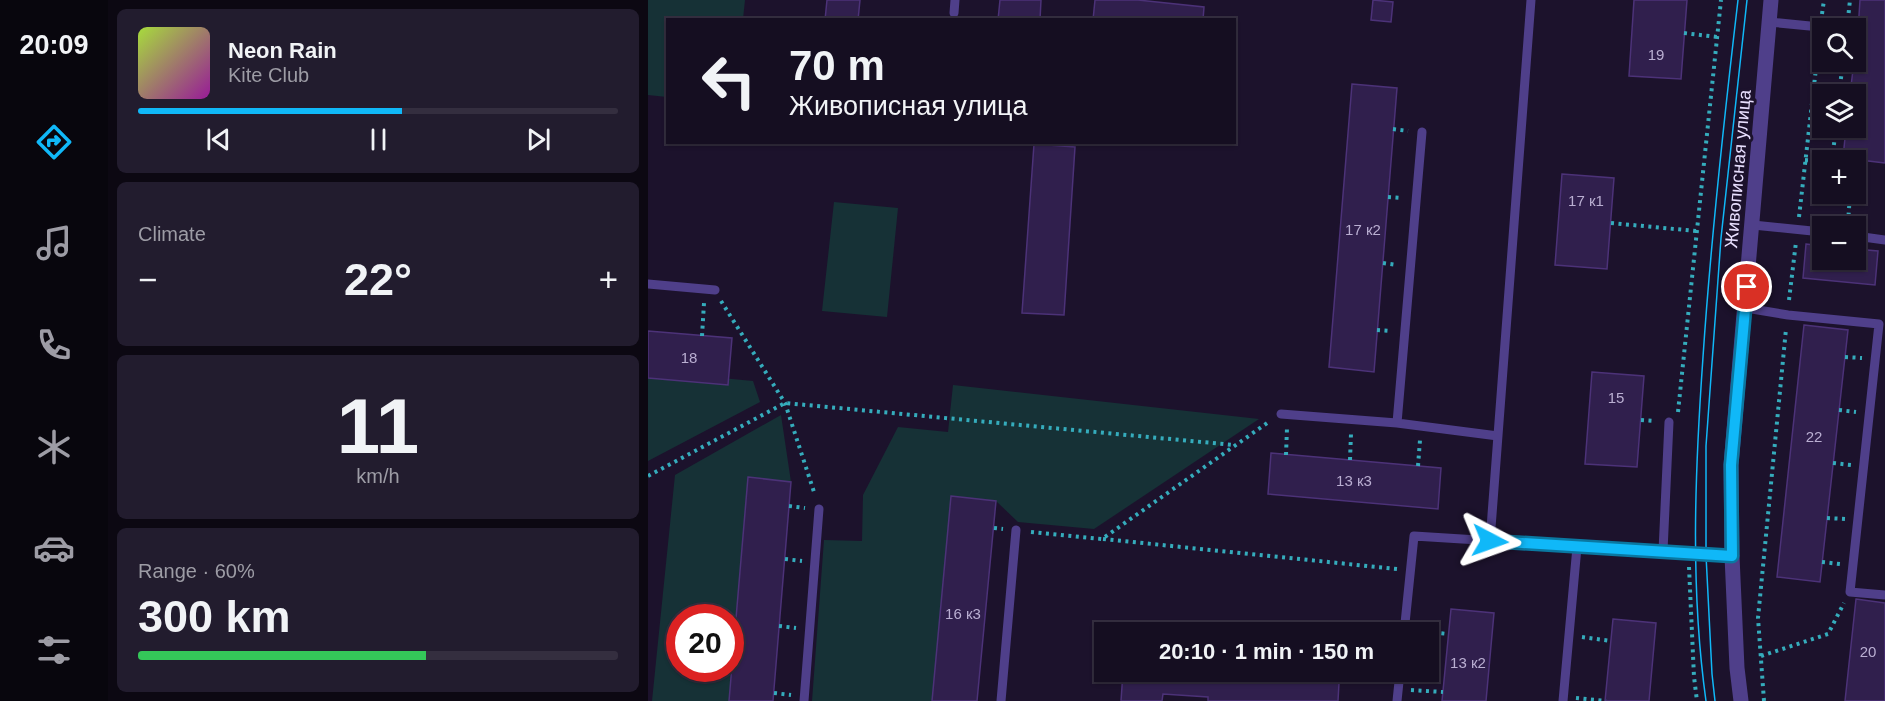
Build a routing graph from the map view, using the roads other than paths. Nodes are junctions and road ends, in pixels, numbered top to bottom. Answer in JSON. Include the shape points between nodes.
{"nodes":[{"id":1,"x":954,"y":0,"type":"edge"},
{"id":2,"x":1531,"y":0,"type":"edge"},
{"id":3,"x":1772,"y":0,"type":"edge"},
{"id":4,"x":954,"y":13,"type":"dead end"},
{"id":5,"x":1769,"y":22,"type":"junction"},
{"id":6,"x":1812,"y":26,"type":"edge"},
{"id":7,"x":1422,"y":132,"type":"dead end"},
{"id":8,"x":1753,"y":225,"type":"junction"},
{"id":9,"x":1812,"y":231,"type":"edge"},
{"id":10,"x":1866,"y":238,"type":"edge"},
{"id":11,"x":1882,"y":240,"type":"edge"},
{"id":12,"x":1885,"y":249,"type":"edge"},
{"id":13,"x":648,"y":284,"type":"edge"},
{"id":14,"x":710,"y":289,"type":"road end"},
{"id":15,"x":1746,"y":308,"type":"junction"},
{"id":16,"x":1284,"y":414,"type":"road end"},
{"id":17,"x":1397,"y":423,"type":"junction"},
{"id":18,"x":1673,"y":423,"type":"road end"},
{"id":19,"x":1498,"y":436,"type":"junction"},
{"id":20,"x":819,"y":509,"type":"road end"},
{"id":21,"x":1016,"y":530,"type":"road end"},
{"id":22,"x":1490,"y":541,"type":"junction"},
{"id":23,"x":1577,"y":547,"type":"junction"},
{"id":24,"x":1667,"y":551,"type":"junction"},
{"id":25,"x":1732,"y":556,"type":"junction"},
{"id":26,"x":1885,"y":595,"type":"edge"},
{"id":27,"x":1405,"y":622,"type":"edge"},
{"id":28,"x":1399,"y":682,"type":"edge"},
{"id":29,"x":1563,"y":699,"type":"edge"},
{"id":30,"x":804,"y":701,"type":"edge"},
{"id":31,"x":1001,"y":701,"type":"edge"},
{"id":32,"x":1397,"y":701,"type":"edge"},
{"id":33,"x":1741,"y":701,"type":"edge"}],
"edges":[{"from":1,"to":4,"type":"lane"},
{"from":2,"to":19,"type":"lane"},
{"from":3,"to":5,"type":"street","name":"Живописная улица"},
{"from":5,"to":6,"type":"lane"},
{"from":5,"to":8,"type":"street","name":"Живописная улица"},
{"from":7,"to":17,"type":"lane"},
{"from":8,"to":9,"type":"lane"},
{"from":8,"to":15,"type":"street","name":"Живописная улица"},
{"from":10,"to":11,"type":"lane"},
{"from":11,"to":12,"type":"lane"},
{"from":13,"to":14,"type":"lane"},
{"from":15,"to":25,"type":"street","name":"Живописная улица","via":[[1731,465]]},
{"from":15,"to":26,"type":"lane","via":[[1879,324],[1850,592]]},
{"from":16,"to":17,"type":"lane"},
{"from":17,"to":19,"type":"lane"},
{"from":18,"to":24,"type":"lane"},
{"from":19,"to":22,"type":"lane"},
{"from":20,"to":30,"type":"lane"},
{"from":21,"to":31,"type":"lane"},
{"from":22,"to":23,"type":"lane"},
{"from":22,"to":27,"type":"lane","via":[[1414,536]]},
{"from":23,"to":24,"type":"lane"},
{"from":23,"to":29,"type":"lane"},
{"from":24,"to":25,"type":"lane"},
{"from":25,"to":33,"type":"street","name":"Живописная улица"},
{"from":28,"to":32,"type":"lane"}]}
